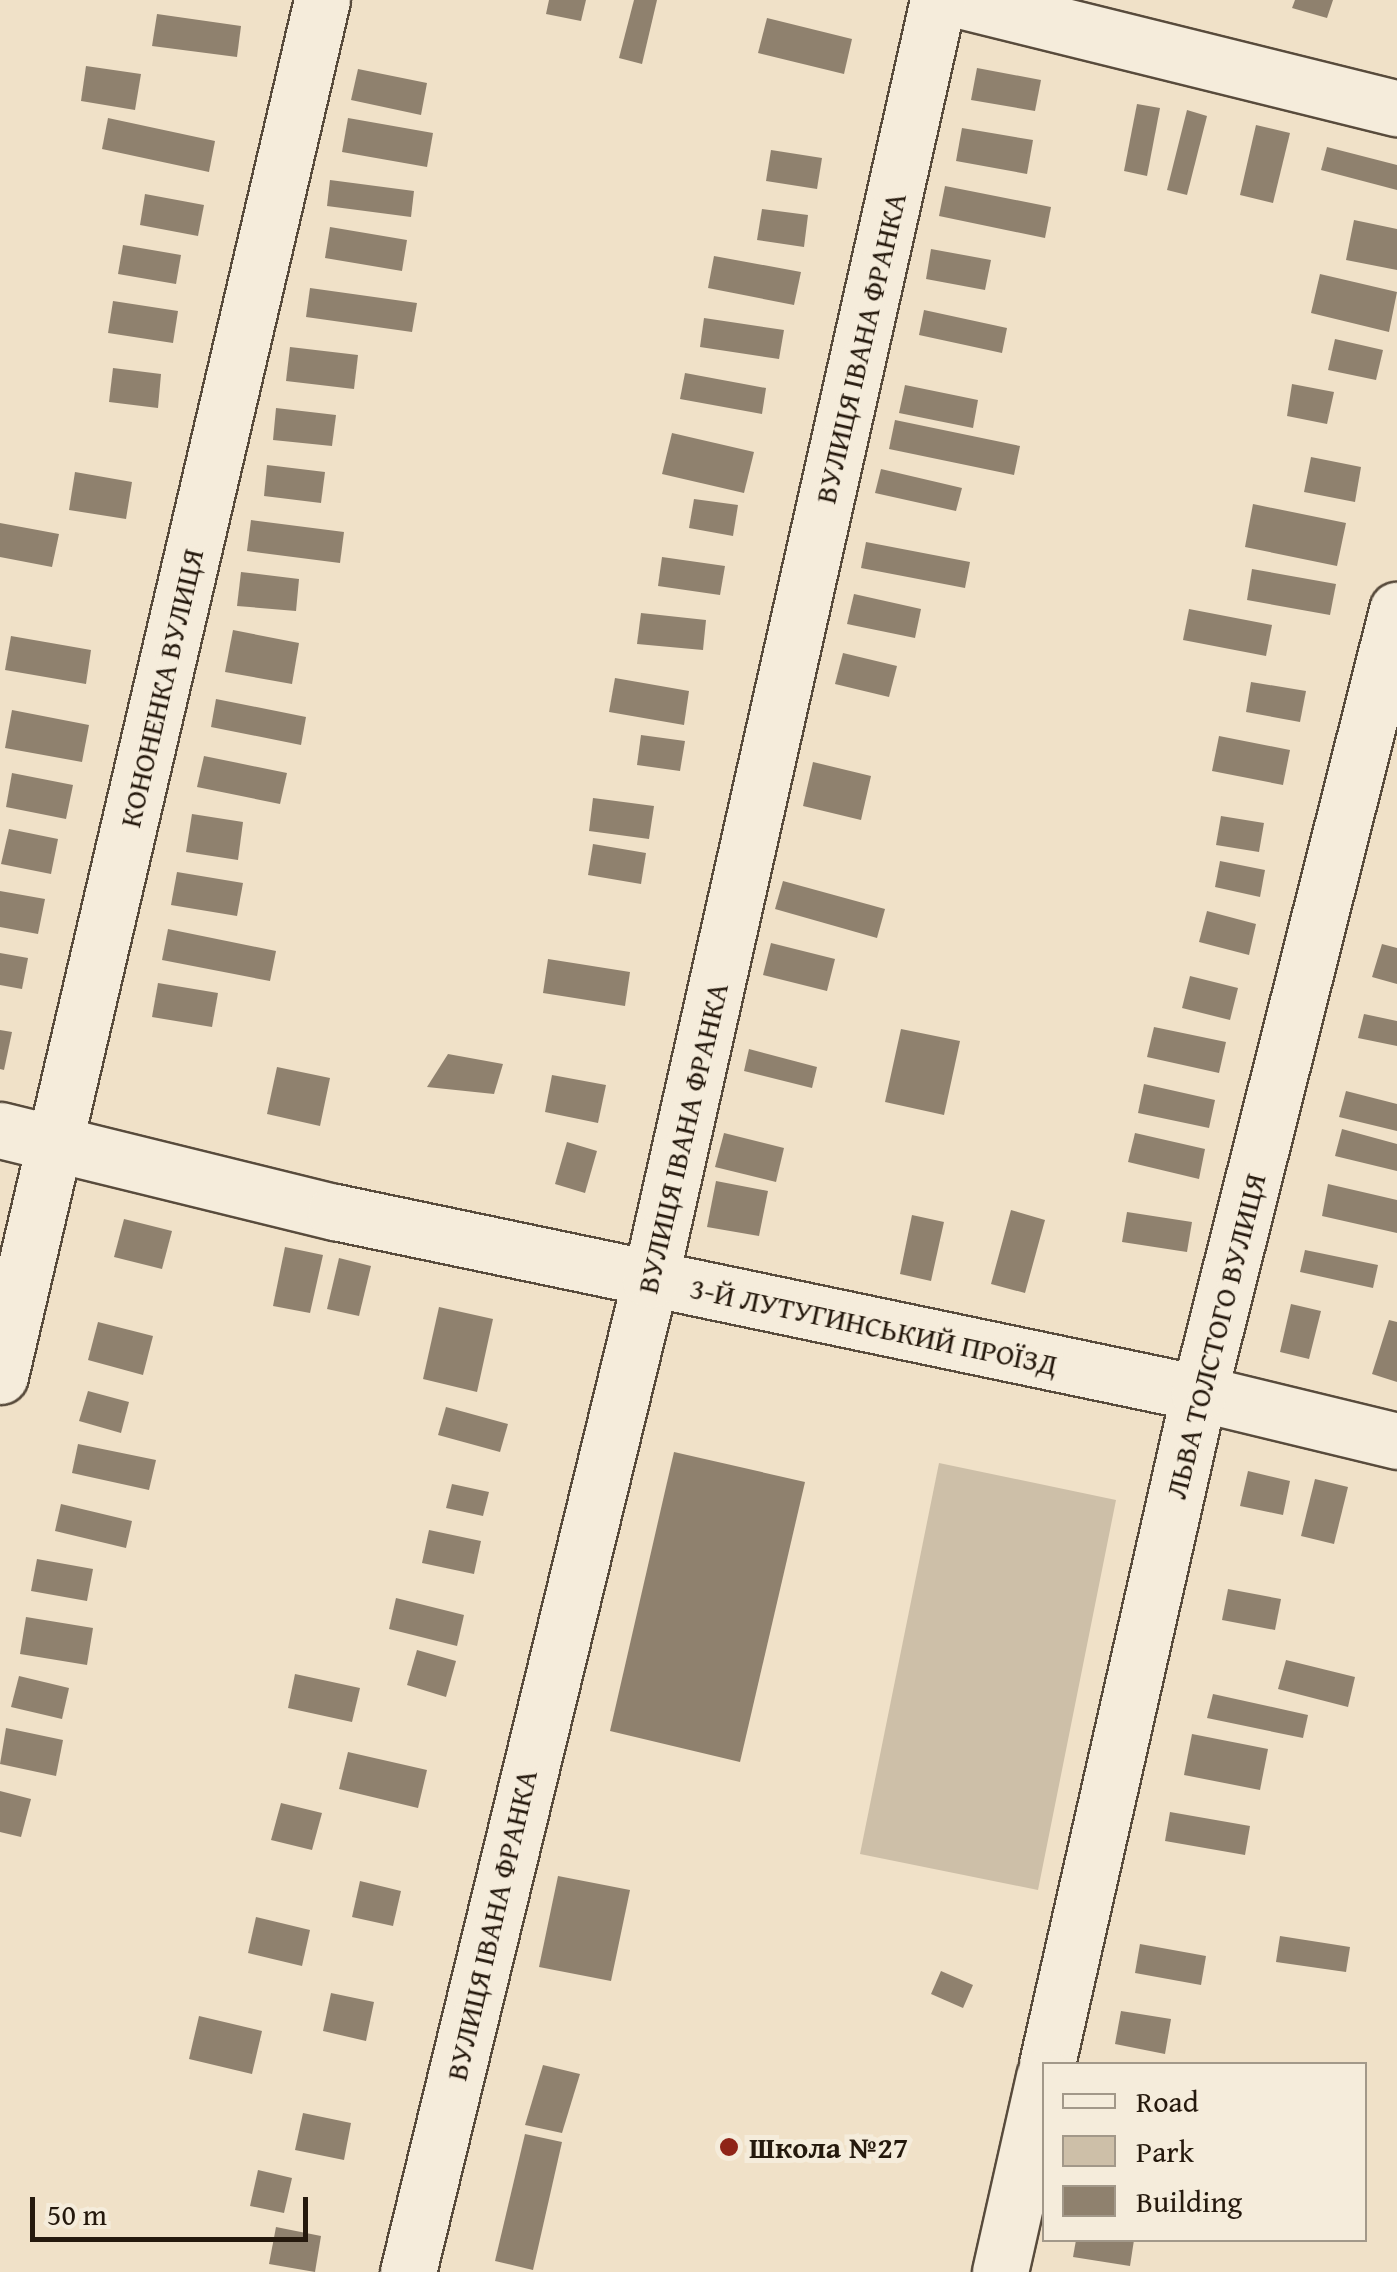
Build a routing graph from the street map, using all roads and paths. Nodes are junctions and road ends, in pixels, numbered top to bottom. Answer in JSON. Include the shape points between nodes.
{"nodes":[{"id":1,"x":322,"y":0,"type":"edge"},
{"id":2,"x":938,"y":0,"type":"edge"},
{"id":3,"x":960,"y":0,"type":"edge"},
{"id":4,"x":1397,"y":108,"type":"edge"},
{"id":5,"x":1397,"y":610,"type":"edge"},
{"id":6,"x":0,"y":1130,"type":"edge"},
{"id":7,"x":54,"y":1143,"type":"junction"},
{"id":8,"x":650,"y":1280,"type":"junction"},
{"id":9,"x":0,"y":1376,"type":"edge"},
{"id":10,"x":1199,"y":1393,"type":"junction"},
{"id":11,"x":1397,"y":1441,"type":"edge"},
{"id":12,"x":1047,"y":2062,"type":"edge"},
{"id":13,"x":1042,"y":2086,"type":"edge"},
{"id":14,"x":408,"y":2272,"type":"edge"},
{"id":15,"x":1000,"y":2272,"type":"edge"}],
"edges":[{"from":1,"to":7,"type":"street","name":"КОНОНЕНКА ВУЛИЦЯ"},
{"from":2,"to":8,"type":"street","name":"ВУЛИЦЯ ІВАНА ФРАНКА"},
{"from":3,"to":4,"type":"street"},
{"from":5,"to":10,"type":"street","name":"ЛЬВА ТОЛСТОГО ВУЛИЦЯ"},
{"from":6,"to":7,"type":"street","name":"3-Й ЛУТУГИНСЬКИЙ ПРОЇЗД"},
{"from":7,"to":8,"type":"street","name":"3-Й ЛУТУГИНСЬКИЙ ПРОЇЗД"},
{"from":7,"to":9,"type":"street","name":"КОНОНЕНКА ВУЛИЦЯ"},
{"from":8,"to":10,"type":"street","name":"3-Й ЛУТУГИНСЬКИЙ ПРОЇЗД"},
{"from":8,"to":14,"type":"street","name":"ВУЛИЦЯ ІВАНА ФРАНКА"},
{"from":10,"to":11,"type":"street","name":"3-Й ЛУТУГИНСЬКИЙ ПРОЇЗД"},
{"from":10,"to":12,"type":"street","name":"ЛЬВА ТОЛСТОГО ВУЛИЦЯ"},
{"from":13,"to":15,"type":"street"}]}
